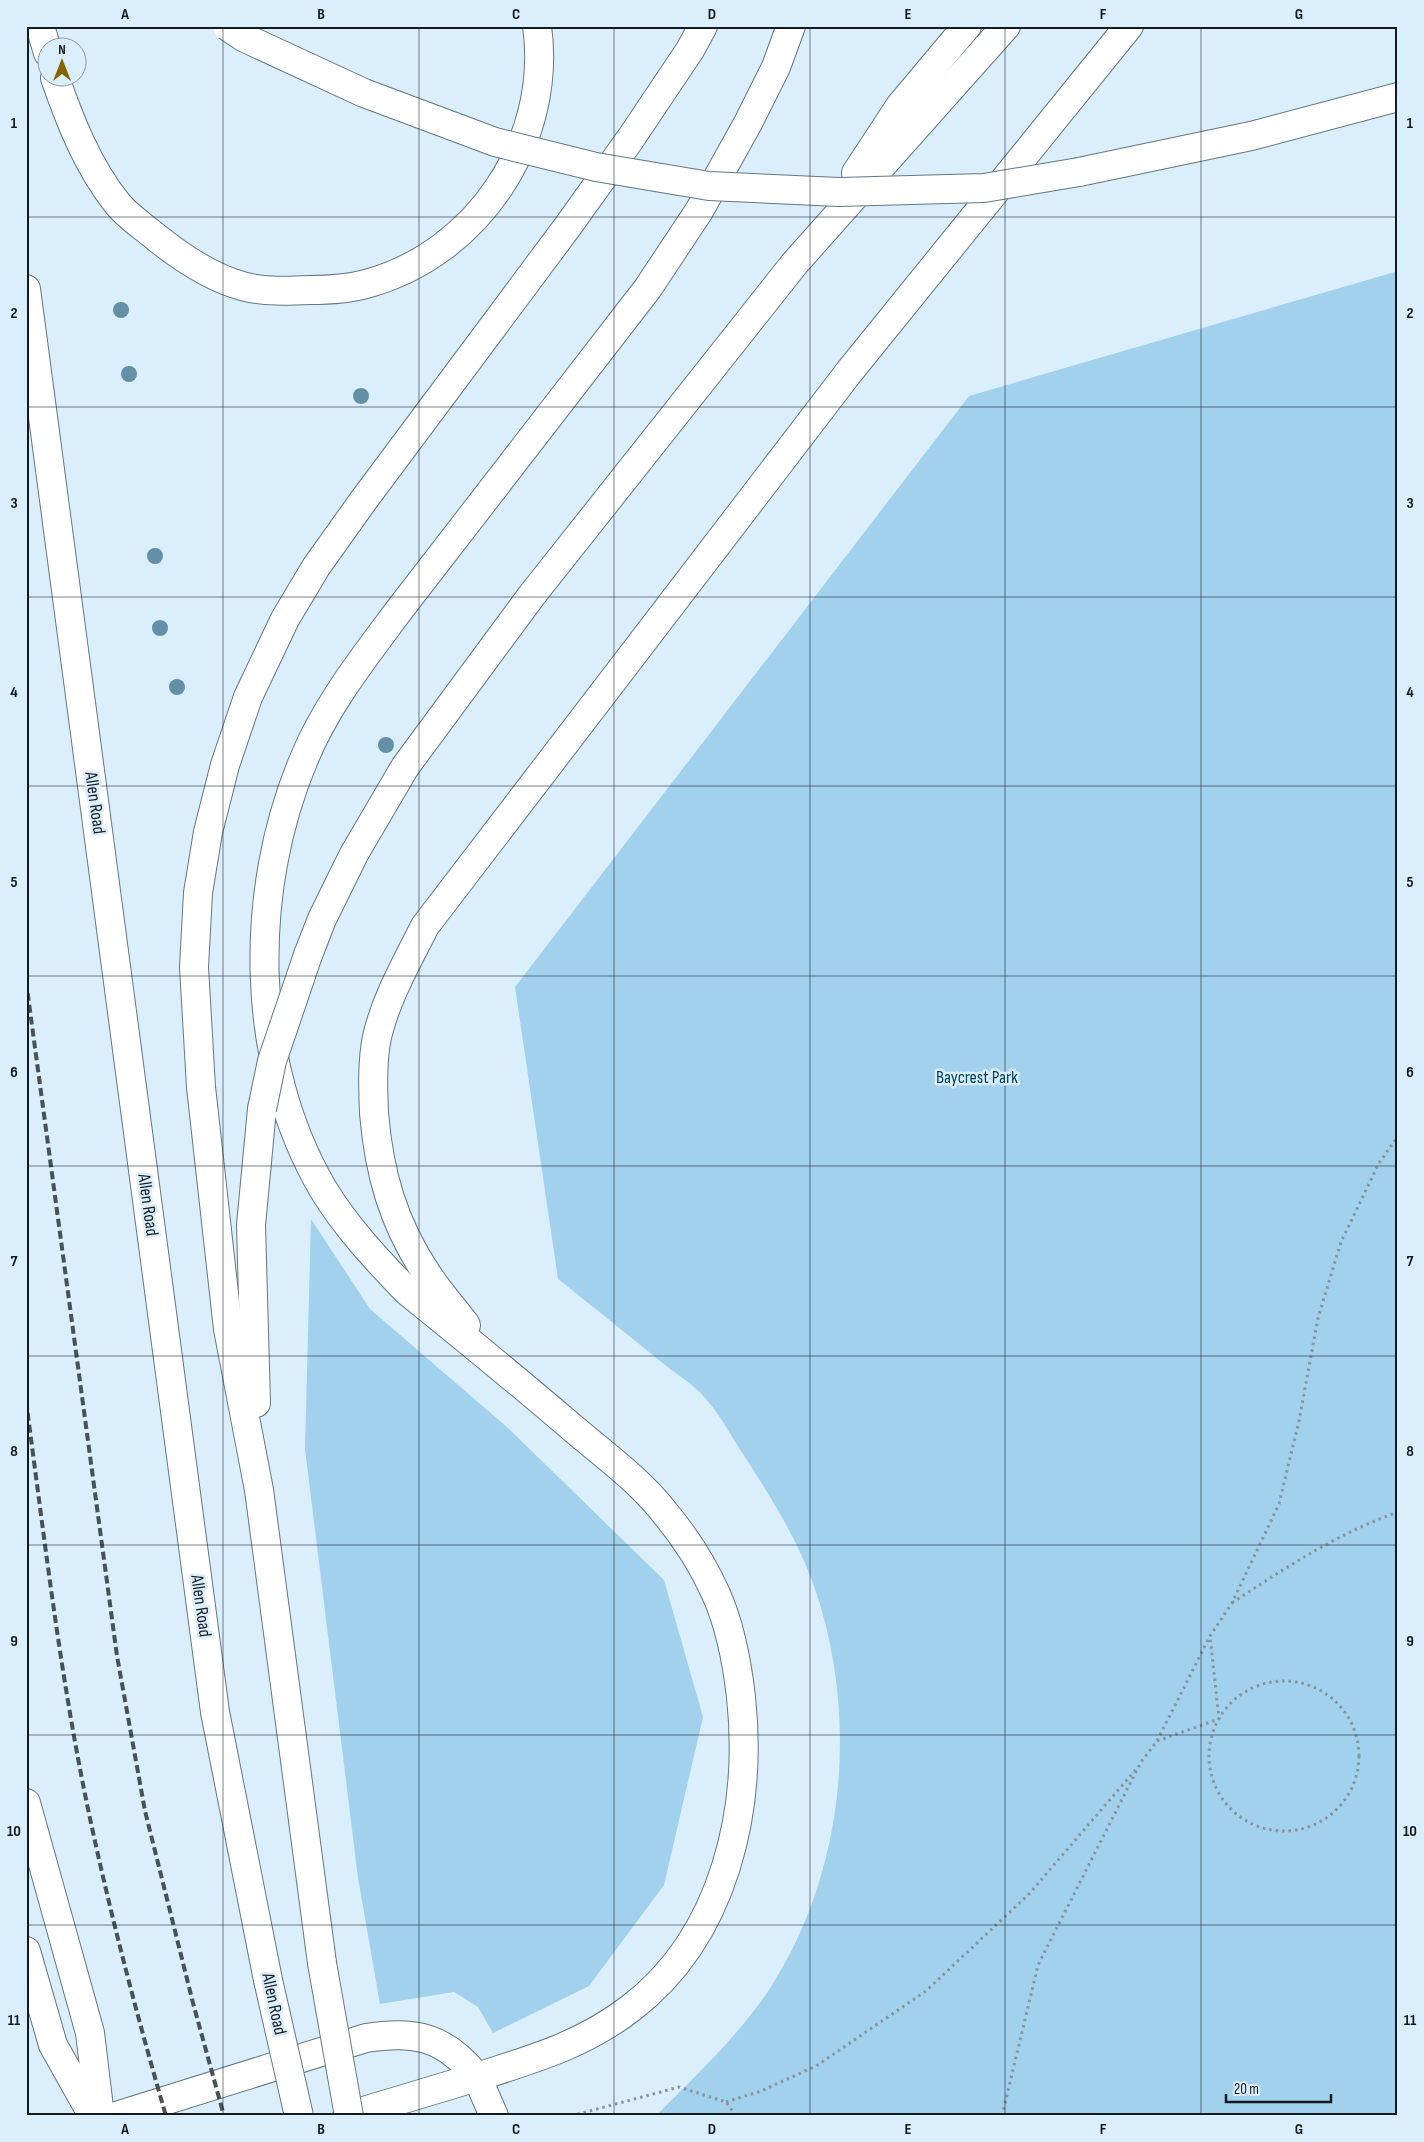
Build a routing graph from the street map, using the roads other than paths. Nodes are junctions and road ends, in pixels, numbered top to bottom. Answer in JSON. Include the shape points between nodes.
{"nodes":[{"id":1,"x":40,"y":26,"type":"edge"},
{"id":2,"x":227,"y":26,"type":"edge"},
{"id":3,"x":538,"y":26,"type":"edge"},
{"id":4,"x":703,"y":26,"type":"edge"},
{"id":5,"x":791,"y":26,"type":"edge"},
{"id":6,"x":968,"y":26,"type":"edge"},
{"id":7,"x":1006,"y":26,"type":"edge"},
{"id":8,"x":1129,"y":26,"type":"edge"},
{"id":9,"x":44,"y":38,"type":"edge"},
{"id":10,"x":59,"y":88,"type":"edge"},
{"id":11,"x":1398,"y":97,"type":"edge"},
{"id":12,"x":795,"y":263,"type":"junction"},
{"id":13,"x":26,"y":289,"type":"edge"},
{"id":14,"x":533,"y":1394,"type":"junction"},
{"id":15,"x":259,"y":1490,"type":"junction"},
{"id":16,"x":26,"y":1803,"type":"edge"},
{"id":17,"x":26,"y":1951,"type":"edge"},
{"id":18,"x":477,"y":2077,"type":"junction"},
{"id":19,"x":93,"y":2116,"type":"edge"},
{"id":20,"x":100,"y":2116,"type":"edge"},
{"id":21,"x":116,"y":2116,"type":"edge"},
{"id":22,"x":298,"y":2116,"type":"edge"},
{"id":23,"x":348,"y":2116,"type":"edge"},
{"id":24,"x":494,"y":2116,"type":"edge"}],
"edges":[{"from":1,"to":9,"type":"main road"},
{"from":2,"to":11,"type":"main road","bridge":true,"via":[[245,38],[364,93],[496,142],[596,167],[709,186],[839,192],[984,188],[1251,136]]},
{"from":3,"to":10,"type":"main road","via":[[538,84],[527,134],[509,173],[487,205],[459,233],[422,260],[365,284],[331,290],[274,290],[242,286],[180,257],[117,203],[90,161]]},
{"from":4,"to":15,"type":"main road","via":[[631,138],[316,567],[261,666],[235,731],[214,804],[201,871],[195,938],[195,1008],[228,1329]]},
{"from":5,"to":14,"type":"main road","via":[[776,67],[739,139],[699,212],[648,288],[400,609],[328,714],[304,757],[286,805],[273,857],[264,966],[268,1023],[281,1084],[301,1146],[341,1216],[374,1257],[408,1291]]},
{"from":6,"to":12,"type":"main road","via":[[900,106]]},
{"from":7,"to":12,"type":"main road"},
{"from":8,"to":14,"type":"main road","via":[[849,372],[431,918],[391,992],[377,1038],[373,1092],[377,1146],[386,1190],[401,1229],[426,1274],[472,1334]]},
{"from":12,"to":15,"type":"main road","bridge":true,"via":[[532,595],[405,767],[354,854],[322,920],[272,1061],[262,1109],[251,1225]]},
{"from":13,"to":22,"type":"main road","name":"Allen Road","bridge":true,"via":[[216,1712]]},
{"from":14,"to":18,"type":"main road","via":[[630,1476],[664,1512],[698,1559],[717,1596],[731,1639],[744,1724],[744,1770],[739,1819],[729,1861],[693,1941],[667,1974],[632,2007],[585,2039]]},
{"from":15,"to":23,"type":"main road","bridge":true,"via":[[322,1963]]},
{"from":16,"to":20,"type":"main road","via":[[90,2034]]},
{"from":17,"to":19,"type":"main road","via":[[53,2044]]},
{"from":18,"to":21,"type":"main road","via":[[452,2052],[435,2043],[416,2036],[393,2034],[366,2038]]},
{"from":18,"to":23,"type":"main road"},
{"from":18,"to":24,"type":"main road"}]}
